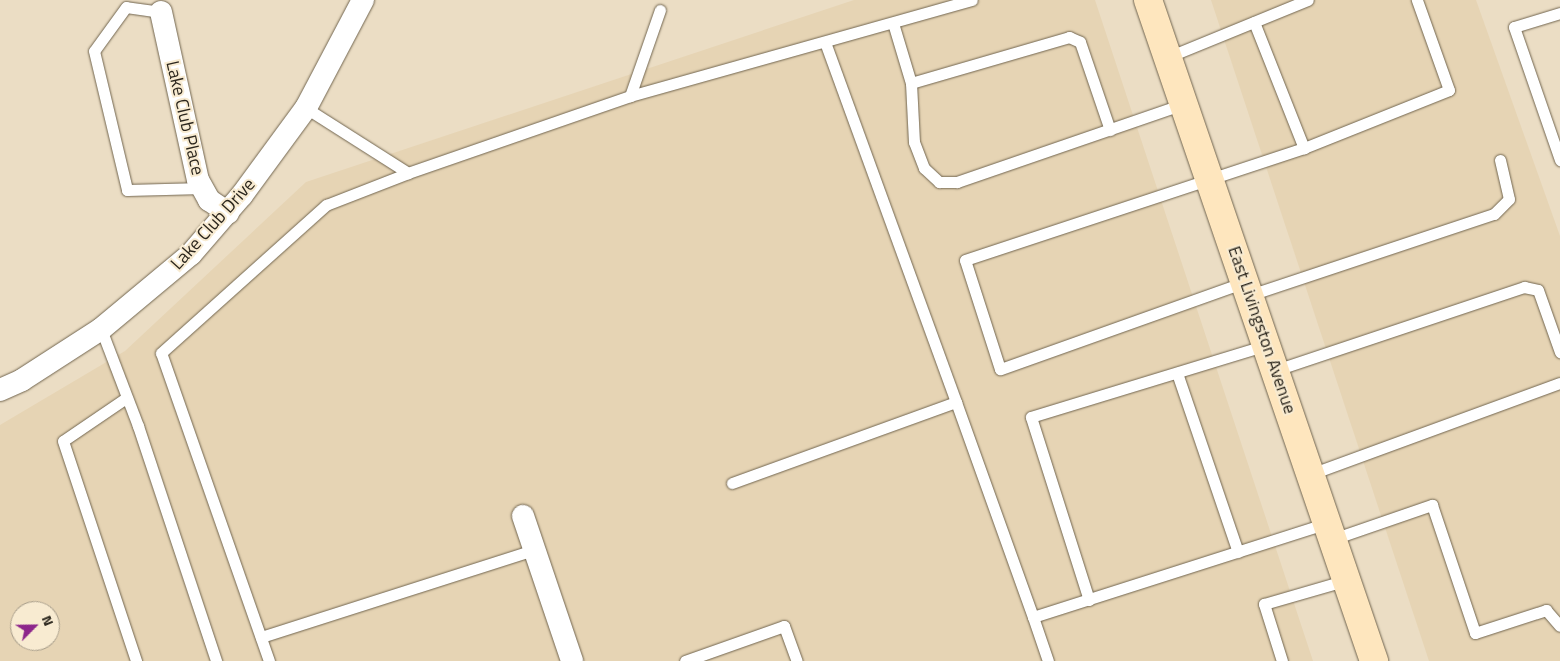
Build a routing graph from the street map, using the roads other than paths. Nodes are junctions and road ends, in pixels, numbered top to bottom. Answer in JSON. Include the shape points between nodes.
{"nodes":[{"id":1,"x":363,"y":0,"type":"edge"},
{"id":2,"x":972,"y":0,"type":"edge"},
{"id":3,"x":1148,"y":0,"type":"edge"},
{"id":4,"x":1308,"y":0,"type":"edge"},
{"id":5,"x":1417,"y":0,"type":"edge"},
{"id":6,"x":660,"y":10,"type":"dead end"},
{"id":7,"x":161,"y":12,"type":"joint"},
{"id":8,"x":1560,"y":13,"type":"edge"},
{"id":9,"x":1254,"y":22,"type":"junction"},
{"id":10,"x":892,"y":23,"type":"junction"},
{"id":11,"x":825,"y":43,"type":"junction"},
{"id":12,"x":1168,"y":57,"type":"junction"},
{"id":13,"x":911,"y":84,"type":"junction"},
{"id":14,"x":630,"y":96,"type":"junction"},
{"id":15,"x":1184,"y":104,"type":"junction"},
{"id":16,"x":306,"y":108,"type":"junction"},
{"id":17,"x":1110,"y":130,"type":"junction"},
{"id":18,"x":1304,"y":148,"type":"junction"},
{"id":19,"x":1500,"y":160,"type":"dead end"},
{"id":20,"x":1560,"y":160,"type":"edge"},
{"id":21,"x":408,"y":173,"type":"junction"},
{"id":22,"x":1210,"y":177,"type":"junction"},
{"id":23,"x":203,"y":188,"type":"junction"},
{"id":24,"x":228,"y":213,"type":"junction"},
{"id":25,"x":1248,"y":288,"type":"junction"},
{"id":26,"x":101,"y":329,"type":"junction"},
{"id":27,"x":1560,"y":352,"type":"edge"},
{"id":28,"x":1272,"y":357,"type":"junction"},
{"id":29,"x":1177,"y":372,"type":"junction"},
{"id":30,"x":1560,"y":383,"type":"edge"},
{"id":31,"x":0,"y":390,"type":"edge"},
{"id":32,"x":126,"y":398,"type":"junction"},
{"id":33,"x":956,"y":402,"type":"junction"},
{"id":34,"x":1311,"y":474,"type":"junction"},
{"id":35,"x":732,"y":484,"type":"dead end"},
{"id":36,"x":523,"y":516,"type":"dead end"},
{"id":37,"x":1330,"y":531,"type":"junction"},
{"id":38,"x":534,"y":550,"type":"junction"},
{"id":39,"x":1238,"y":552,"type":"junction"},
{"id":40,"x":1347,"y":580,"type":"junction"},
{"id":41,"x":1089,"y":600,"type":"junction"},
{"id":42,"x":1033,"y":617,"type":"junction"},
{"id":43,"x":1560,"y":626,"type":"edge"},
{"id":44,"x":261,"y":637,"type":"junction"},
{"id":45,"x":136,"y":661,"type":"edge"},
{"id":46,"x":216,"y":661,"type":"edge"},
{"id":47,"x":269,"y":661,"type":"edge"},
{"id":48,"x":572,"y":661,"type":"edge"},
{"id":49,"x":685,"y":661,"type":"edge"},
{"id":50,"x":797,"y":661,"type":"edge"},
{"id":51,"x":1048,"y":661,"type":"edge"},
{"id":52,"x":1282,"y":661,"type":"edge"},
{"id":53,"x":1374,"y":661,"type":"edge"}],
"edges":[{"from":1,"to":16,"type":"street","name":"Lake Club Drive"},
{"from":2,"to":10,"type":"lane"},
{"from":3,"to":12,"type":"main road","name":"East Livingston Avenue"},
{"from":4,"to":9,"type":"lane"},
{"from":5,"to":18,"type":"lane","via":[[1449,90]]},
{"from":6,"to":14,"type":"lane"},
{"from":7,"to":23,"type":"street","name":"Lake Club Place"},
{"from":7,"to":23,"type":"lane","via":[[126,7],[94,52],[128,190]]},
{"from":8,"to":20,"type":"lane","via":[[1514,27]]},
{"from":9,"to":12,"type":"lane"},
{"from":9,"to":18,"type":"lane"},
{"from":10,"to":11,"type":"lane"},
{"from":10,"to":13,"type":"lane"},
{"from":11,"to":14,"type":"lane"},
{"from":11,"to":33,"type":"lane"},
{"from":12,"to":15,"type":"main road","name":"East Livingston Avenue"},
{"from":13,"to":17,"type":"lane","via":[[1068,37],[1080,42]]},
{"from":13,"to":17,"type":"lane","via":[[914,142],[924,168],[939,182],[958,182]]},
{"from":14,"to":21,"type":"lane"},
{"from":15,"to":17,"type":"lane"},
{"from":15,"to":22,"type":"main road","name":"East Livingston Avenue"},
{"from":16,"to":21,"type":"lane"},
{"from":16,"to":24,"type":"street","name":"Lake Club Drive"},
{"from":18,"to":22,"type":"lane"},
{"from":19,"to":25,"type":"lane","via":[[1509,199],[1494,214]]},
{"from":21,"to":44,"type":"lane","via":[[326,206],[161,353]]},
{"from":22,"to":25,"type":"main road","name":"East Livingston Avenue"},
{"from":22,"to":25,"type":"lane","via":[[966,260],[1000,370]]},
{"from":23,"to":24,"type":"street","name":"Lake Club Place","via":[[209,200]]},
{"from":24,"to":26,"type":"street","name":"Lake Club Drive","via":[[191,254]]},
{"from":25,"to":28,"type":"main road","name":"East Livingston Avenue"},
{"from":26,"to":31,"type":"street","name":"Lake Club Drive","via":[[22,380]]},
{"from":26,"to":32,"type":"lane"},
{"from":27,"to":28,"type":"lane","via":[[1538,290],[1524,287]]},
{"from":28,"to":29,"type":"lane"},
{"from":28,"to":34,"type":"main road","name":"East Livingston Avenue"},
{"from":29,"to":39,"type":"lane"},
{"from":29,"to":41,"type":"lane","via":[[1030,417]]},
{"from":30,"to":34,"type":"lane"},
{"from":32,"to":45,"type":"lane","via":[[63,440]]},
{"from":32,"to":46,"type":"lane"},
{"from":33,"to":35,"type":"lane"},
{"from":33,"to":42,"type":"lane"},
{"from":34,"to":37,"type":"main road","name":"East Livingston Avenue"},
{"from":36,"to":38,"type":"street"},
{"from":37,"to":39,"type":"lane"},
{"from":37,"to":40,"type":"main road","name":"East Livingston Avenue"},
{"from":37,"to":43,"type":"lane","via":[[1432,505],[1475,633],[1546,610]]},
{"from":38,"to":44,"type":"lane"},
{"from":38,"to":48,"type":"street"},
{"from":39,"to":41,"type":"lane"},
{"from":40,"to":52,"type":"lane","via":[[1264,604]]},
{"from":40,"to":53,"type":"main road","name":"East Livingston Avenue"},
{"from":41,"to":42,"type":"lane"},
{"from":42,"to":51,"type":"lane"},
{"from":44,"to":47,"type":"lane"},
{"from":49,"to":50,"type":"lane","via":[[784,626]]}]}
